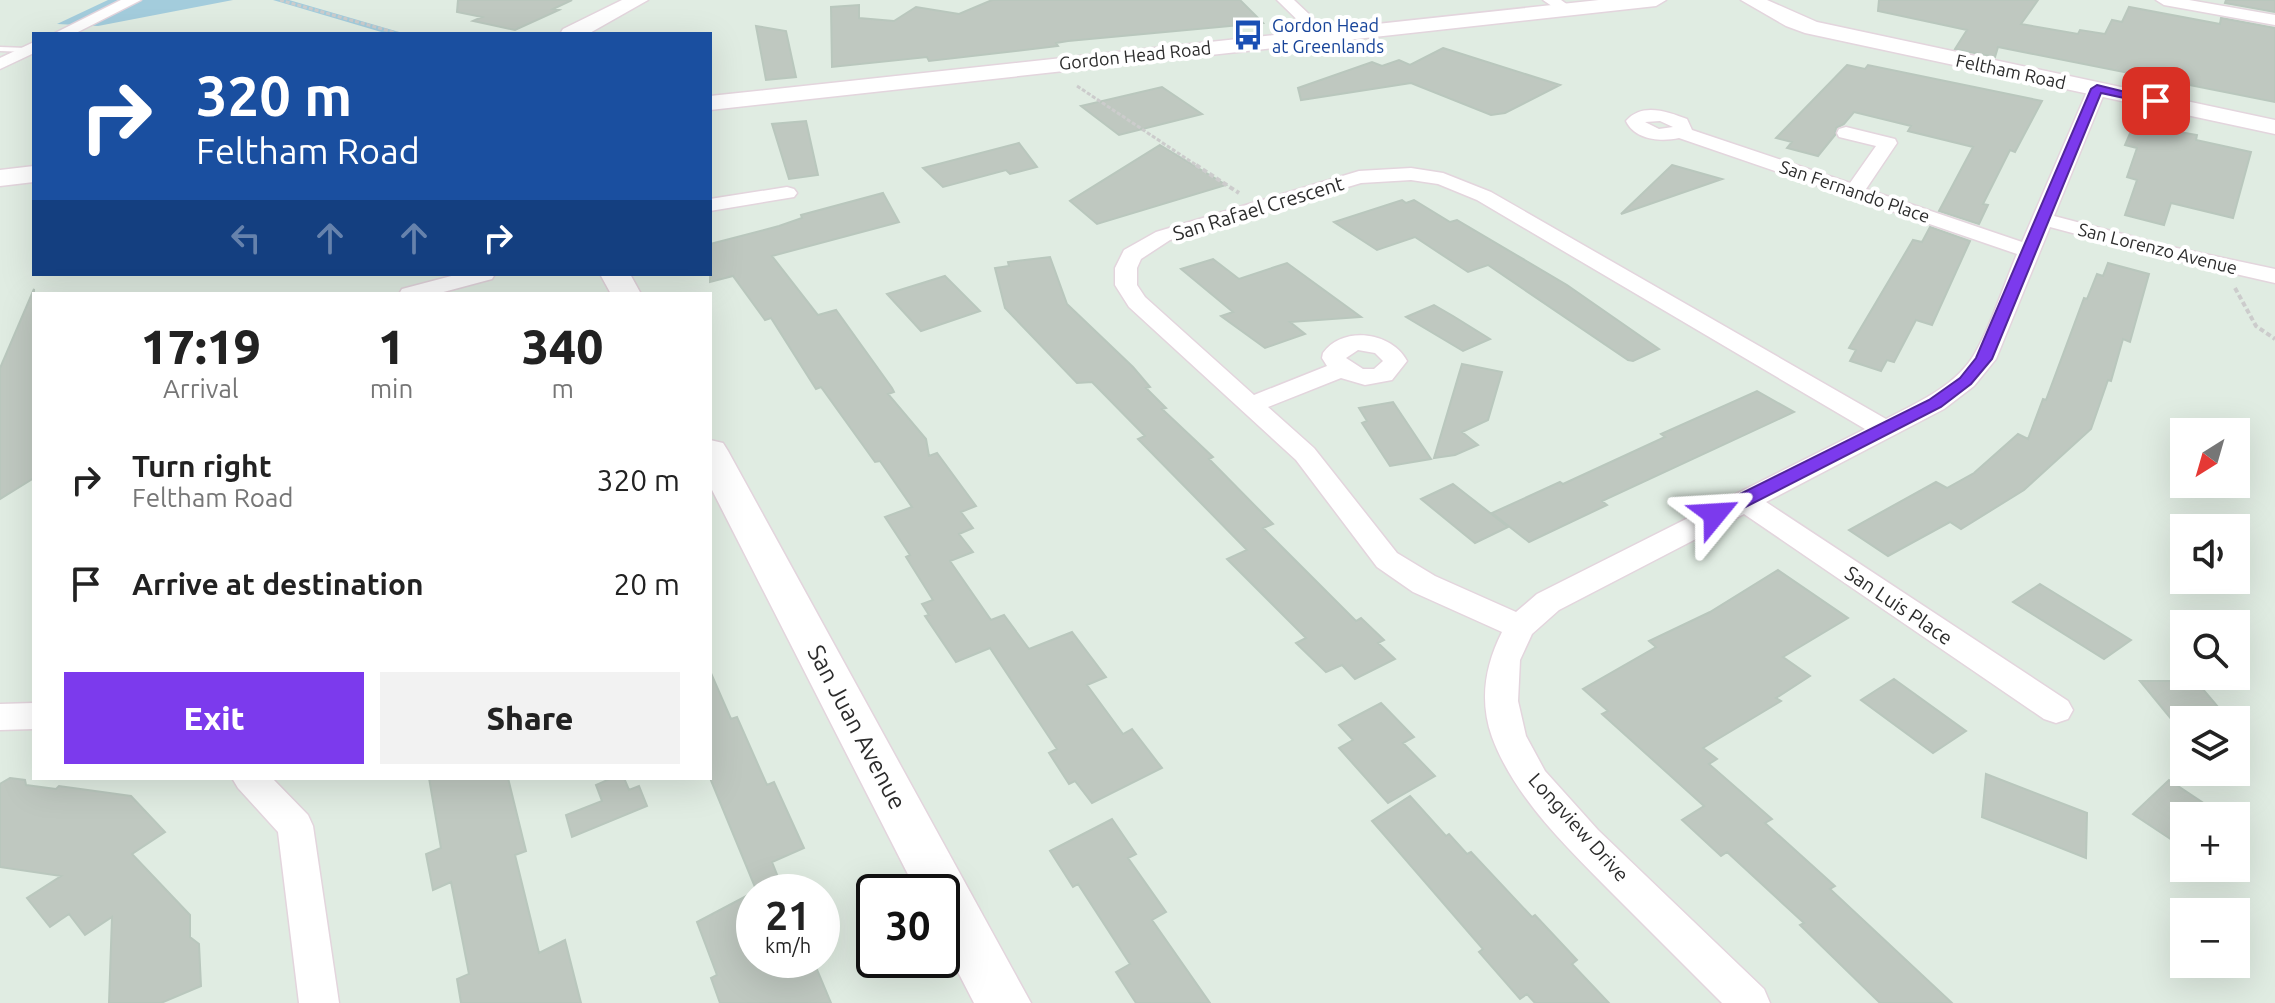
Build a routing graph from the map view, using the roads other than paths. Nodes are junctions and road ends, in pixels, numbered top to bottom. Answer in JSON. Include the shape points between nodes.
{"nodes":[{"id":1,"x":133,"y":0,"type":"edge"},
{"id":2,"x":638,"y":0,"type":"edge"},
{"id":3,"x":1285,"y":0,"type":"edge"},
{"id":4,"x":1656,"y":0,"type":"edge"},
{"id":5,"x":1751,"y":0,"type":"edge"},
{"id":6,"x":2164,"y":0,"type":"edge"},
{"id":7,"x":1559,"y":5,"type":"edge"},
{"id":8,"x":2275,"y":20,"type":"edge"},
{"id":9,"x":65,"y":32,"type":"edge"},
{"id":10,"x":575,"y":32,"type":"edge"},
{"id":11,"x":1323,"y":36,"type":"junction"},
{"id":12,"x":31,"y":48,"type":"edge"},
{"id":13,"x":0,"y":49,"type":"edge"},
{"id":14,"x":0,"y":64,"type":"edge"},
{"id":15,"x":2097,"y":89,"type":"junction"},
{"id":16,"x":712,"y":103,"type":"edge"},
{"id":17,"x":2275,"y":127,"type":"edge"},
{"id":18,"x":1681,"y":132,"type":"dead end"},
{"id":19,"x":1846,"y":133,"type":"dead end"},
{"id":20,"x":32,"y":174,"type":"edge"},
{"id":21,"x":0,"y":178,"type":"edge"},
{"id":22,"x":1854,"y":191,"type":"junction"},
{"id":23,"x":787,"y":193,"type":"dead end"},
{"id":24,"x":712,"y":205,"type":"edge"},
{"id":25,"x":2042,"y":219,"type":"junction"},
{"id":26,"x":2029,"y":251,"type":"junction"},
{"id":27,"x":477,"y":276,"type":"edge"},
{"id":28,"x":2275,"y":276,"type":"edge"},
{"id":29,"x":417,"y":292,"type":"edge"},
{"id":30,"x":1341,"y":369,"type":"dead end"},
{"id":31,"x":1253,"y":404,"type":"junction"},
{"id":32,"x":1884,"y":429,"type":"junction"},
{"id":33,"x":712,"y":455,"type":"edge"},
{"id":34,"x":1743,"y":500,"type":"junction"},
{"id":35,"x":1520,"y":627,"type":"junction"},
{"id":36,"x":2056,"y":710,"type":"dead end"},
{"id":37,"x":32,"y":716,"type":"edge"},
{"id":38,"x":0,"y":717,"type":"edge"},
{"id":39,"x":252,"y":780,"type":"edge"},
{"id":40,"x":319,"y":1003,"type":"edge"},
{"id":41,"x":1003,"y":1003,"type":"edge"},
{"id":42,"x":1750,"y":1003,"type":"edge"}],
"edges":[{"from":1,"to":9,"type":"street"},
{"from":2,"to":10,"type":"main road"},
{"from":3,"to":11,"type":"street"},
{"from":4,"to":7,"type":"main road","name":"Gordon Head Road"},
{"from":5,"to":15,"type":"main road","name":"Feltham Road","via":[[1813,28]]},
{"from":6,"to":8,"type":"street"},
{"from":7,"to":11,"type":"main road","name":"Gordon Head Road"},
{"from":11,"to":16,"type":"main road","name":"Gordon Head Road"},
{"from":12,"to":13,"type":"lane"},
{"from":12,"to":14,"type":"street"},
{"from":15,"to":17,"type":"main road","name":"Feltham Road"},
{"from":15,"to":25,"type":"street","name":"Longview Drive"},
{"from":18,"to":22,"type":"street","name":"San Fernando Place"},
{"from":19,"to":22,"type":"street","via":[[1888,143]]},
{"from":20,"to":21,"type":"main road"},
{"from":22,"to":26,"type":"street","name":"San Fernando Place"},
{"from":23,"to":24,"type":"street"},
{"from":25,"to":26,"type":"street","name":"Longview Drive"},
{"from":25,"to":28,"type":"street","name":"San Lorenzo Avenue"},
{"from":26,"to":32,"type":"street","name":"Longview Drive","via":[[1984,359],[1935,404]]},
{"from":27,"to":29,"type":"street"},
{"from":30,"to":31,"type":"street"},
{"from":31,"to":32,"type":"street","name":"San Rafael Crescent","via":[[1137,302],[1126,285],[1132,255],[1163,236],[1259,207],[1373,175],[1411,174],[1484,196]]},
{"from":31,"to":35,"type":"street","name":"San Rafael Crescent","via":[[1305,454],[1387,560],[1424,584]]},
{"from":32,"to":34,"type":"street","name":"Longview Drive"},
{"from":33,"to":41,"type":"main road","name":"San Juan Avenue"},
{"from":34,"to":35,"type":"street","name":"Longview Drive","via":[[1548,602]]},
{"from":34,"to":36,"type":"street","name":"San Luis Place"},
{"from":35,"to":42,"type":"street","name":"Longview Drive","via":[[1504,660],[1501,701],[1509,737],[1533,781],[1585,841]]},
{"from":37,"to":38,"type":"street"},
{"from":39,"to":40,"type":"street","via":[[295,826]]}]}
